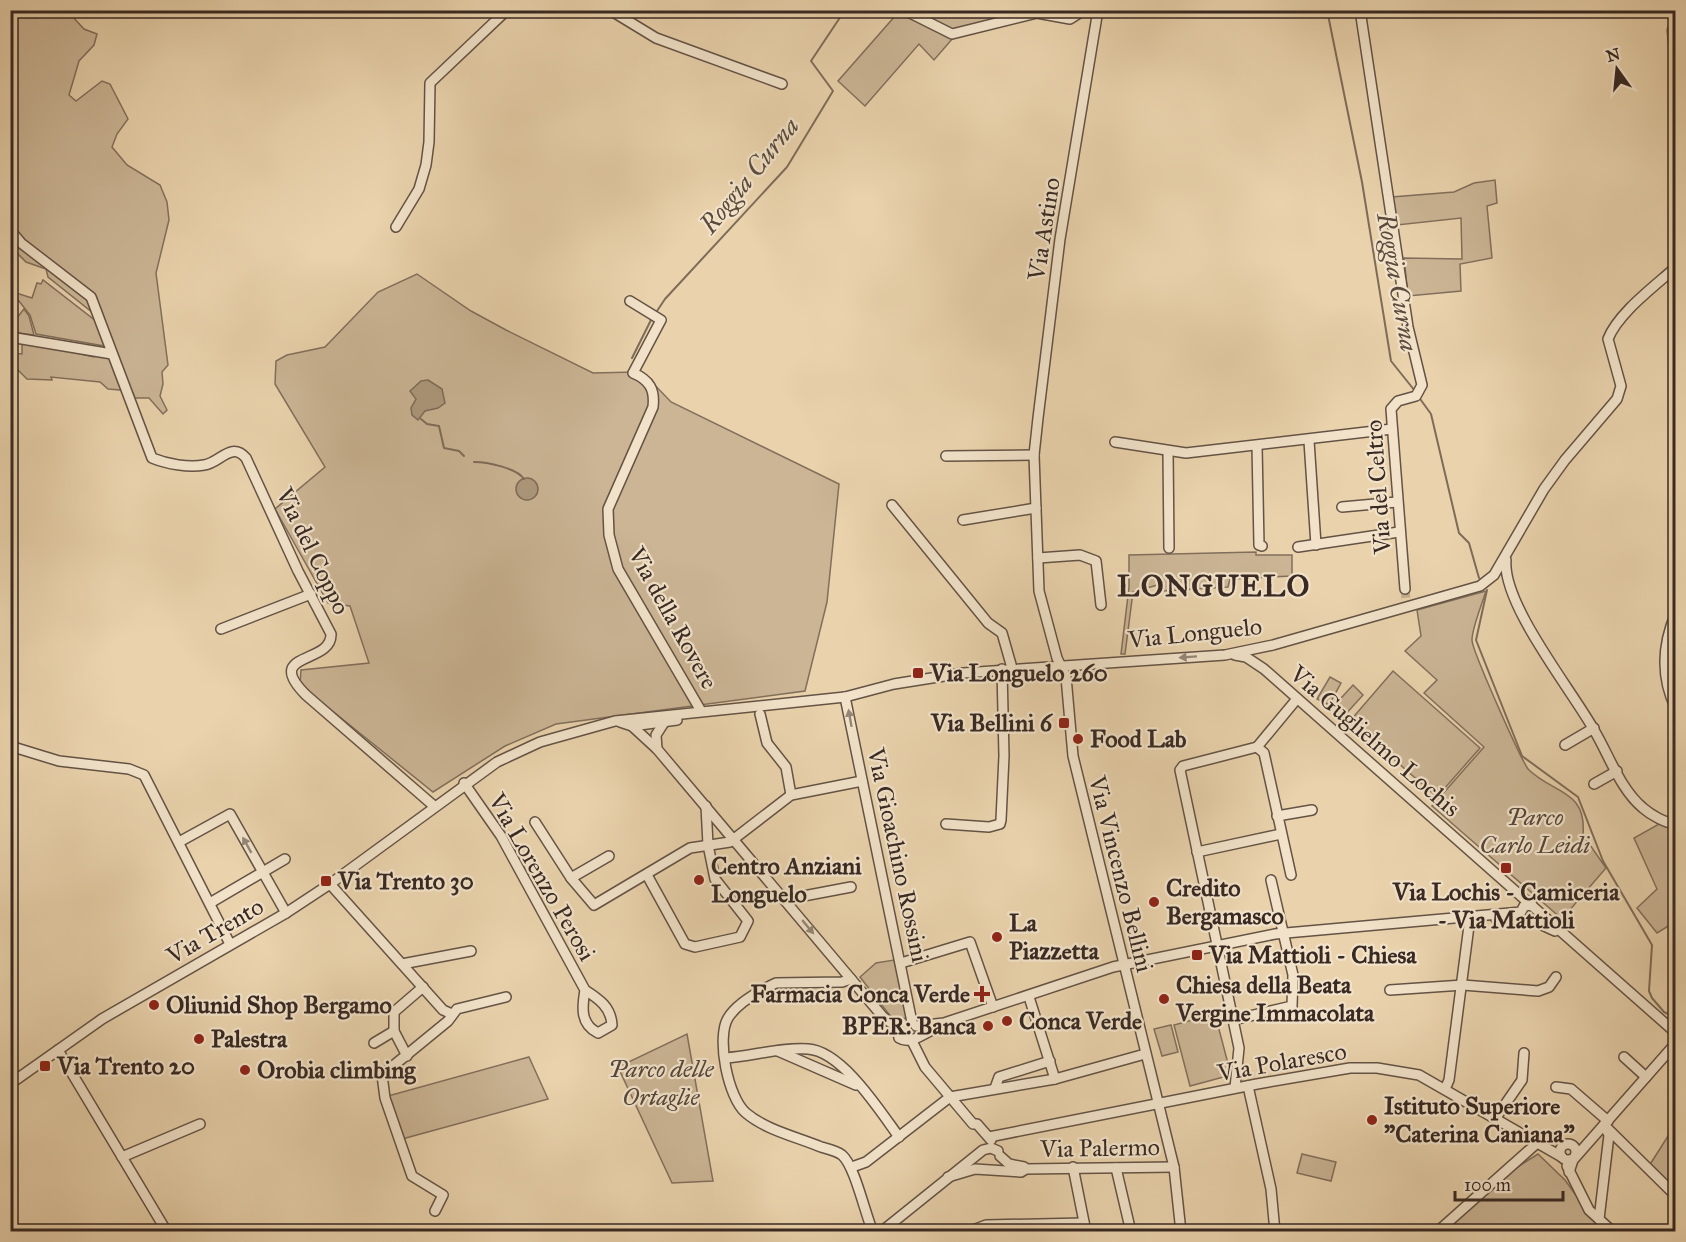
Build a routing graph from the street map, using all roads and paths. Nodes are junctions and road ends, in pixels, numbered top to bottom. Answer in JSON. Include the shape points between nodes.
{"nodes":[{"id":1,"x":507,"y":10,"type":"edge"},
{"id":2,"x":610,"y":10,"type":"edge"},
{"id":3,"x":904,"y":10,"type":"edge"},
{"id":4,"x":1084,"y":10,"type":"edge"},
{"id":5,"x":1098,"y":10,"type":"edge"},
{"id":6,"x":1360,"y":10,"type":"edge"},
{"id":7,"x":782,"y":84,"type":"dead end"},
{"id":8,"x":396,"y":227,"type":"dead end"},
{"id":9,"x":10,"y":230,"type":"edge"},
{"id":10,"x":1676,"y":267,"type":"edge"},
{"id":11,"x":630,"y":301,"type":"dead end"},
{"id":12,"x":10,"y":337,"type":"edge"},
{"id":13,"x":112,"y":354,"type":"junction"},
{"id":14,"x":1392,"y":429,"type":"junction"},
{"id":15,"x":1309,"y":441,"type":"junction"},
{"id":16,"x":1115,"y":442,"type":"dead end"},
{"id":17,"x":1257,"y":446,"type":"junction"},
{"id":18,"x":1168,"y":451,"type":"junction"},
{"id":19,"x":1034,"y":455,"type":"junction"},
{"id":20,"x":946,"y":456,"type":"dead end"},
{"id":21,"x":1397,"y":502,"type":"junction"},
{"id":22,"x":892,"y":505,"type":"dead end"},
{"id":23,"x":1342,"y":507,"type":"dead end"},
{"id":24,"x":1035,"y":508,"type":"junction"},
{"id":25,"x":963,"y":520,"type":"dead end"},
{"id":26,"x":1399,"y":532,"type":"junction"},
{"id":27,"x":1261,"y":545,"type":"dead end"},
{"id":28,"x":1316,"y":545,"type":"junction"},
{"id":29,"x":1298,"y":547,"type":"dead end"},
{"id":30,"x":1169,"y":548,"type":"dead end"},
{"id":31,"x":1506,"y":557,"type":"junction"},
{"id":32,"x":1038,"y":558,"type":"junction"},
{"id":33,"x":1405,"y":589,"type":"tunnel mouth"},
{"id":34,"x":311,"y":594,"type":"junction"},
{"id":35,"x":1101,"y":605,"type":"dead end"},
{"id":36,"x":1676,"y":613,"type":"edge"},
{"id":37,"x":221,"y":629,"type":"dead end"},
{"id":38,"x":1274,"y":645,"type":"junction"},
{"id":39,"x":1225,"y":655,"type":"junction"},
{"id":40,"x":1060,"y":665,"type":"junction"},
{"id":41,"x":1007,"y":668,"type":"junction"},
{"id":42,"x":1264,"y":669,"type":"junction"},
{"id":43,"x":845,"y":697,"type":"junction"},
{"id":44,"x":1296,"y":699,"type":"junction"},
{"id":45,"x":725,"y":708,"type":"junction"},
{"id":46,"x":1676,"y":709,"type":"edge"},
{"id":47,"x":701,"y":711,"type":"junction"},
{"id":48,"x":684,"y":714,"type":"junction"},
{"id":49,"x":760,"y":714,"type":"dead end"},
{"id":50,"x":615,"y":721,"type":"junction"},
{"id":51,"x":663,"y":723,"type":"junction"},
{"id":52,"x":632,"y":726,"type":"junction"},
{"id":53,"x":1594,"y":728,"type":"junction"},
{"id":54,"x":1566,"y":745,"type":"dead end"},
{"id":55,"x":10,"y":746,"type":"edge"},
{"id":56,"x":1257,"y":747,"type":"junction"},
{"id":57,"x":657,"y":749,"type":"junction"},
{"id":58,"x":1617,"y":771,"type":"junction"},
{"id":59,"x":862,"y":781,"type":"junction"},
{"id":60,"x":464,"y":783,"type":"junction"},
{"id":61,"x":1594,"y":784,"type":"dead end"},
{"id":62,"x":791,"y":795,"type":"junction"},
{"id":63,"x":434,"y":806,"type":"junction"},
{"id":64,"x":706,"y":806,"type":"junction"},
{"id":65,"x":1312,"y":810,"type":"dead end"},
{"id":66,"x":1277,"y":816,"type":"junction"},
{"id":67,"x":535,"y":822,"type":"dead end"},
{"id":68,"x":946,"y":824,"type":"dead end"},
{"id":69,"x":1676,"y":824,"type":"edge"},
{"id":70,"x":1281,"y":834,"type":"junction"},
{"id":71,"x":734,"y":839,"type":"junction"},
{"id":72,"x":179,"y":842,"type":"junction"},
{"id":73,"x":708,"y":845,"type":"junction"},
{"id":74,"x":1197,"y":852,"type":"junction"},
{"id":75,"x":609,"y":856,"type":"dead end"},
{"id":76,"x":285,"y":859,"type":"dead end"},
{"id":77,"x":262,"y":872,"type":"junction"},
{"id":78,"x":647,"y":875,"type":"junction"},
{"id":79,"x":1291,"y":875,"type":"dead end"},
{"id":80,"x":571,"y":878,"type":"junction"},
{"id":81,"x":1271,"y":880,"type":"dead end"},
{"id":82,"x":330,"y":884,"type":"junction"},
{"id":83,"x":851,"y":887,"type":"dead end"},
{"id":84,"x":787,"y":902,"type":"junction"},
{"id":85,"x":210,"y":903,"type":"junction"},
{"id":86,"x":286,"y":913,"type":"junction"},
{"id":87,"x":1528,"y":913,"type":"junction"},
{"id":88,"x":1473,"y":918,"type":"junction"},
{"id":89,"x":1285,"y":933,"type":"junction"},
{"id":90,"x":230,"y":944,"type":"junction"},
{"id":91,"x":1217,"y":946,"type":"junction"},
{"id":92,"x":471,"y":951,"type":"dead end"},
{"id":93,"x":901,"y":963,"type":"junction"},
{"id":94,"x":402,"y":964,"type":"junction"},
{"id":95,"x":1123,"y":964,"type":"junction"},
{"id":96,"x":1556,"y":977,"type":"dead end"},
{"id":97,"x":850,"y":979,"type":"junction"},
{"id":98,"x":1463,"y":985,"type":"junction"},
{"id":99,"x":423,"y":987,"type":"junction"},
{"id":100,"x":585,"y":990,"type":"junction"},
{"id":101,"x":1390,"y":990,"type":"dead end"},
{"id":102,"x":506,"y":997,"type":"dead end"},
{"id":103,"x":1029,"y":997,"type":"junction"},
{"id":104,"x":993,"y":1007,"type":"junction"},
{"id":105,"x":452,"y":1014,"type":"junction"},
{"id":106,"x":1233,"y":1020,"type":"junction"},
{"id":107,"x":897,"y":1027,"type":"junction"},
{"id":108,"x":1673,"y":1028,"type":"edge"},
{"id":109,"x":394,"y":1031,"type":"junction"},
{"id":110,"x":914,"y":1031,"type":"junction"},
{"id":111,"x":374,"y":1043,"type":"dead end"},
{"id":112,"x":1676,"y":1043,"type":"edge"},
{"id":113,"x":58,"y":1050,"type":"junction"},
{"id":114,"x":778,"y":1051,"type":"junction"},
{"id":115,"x":1524,"y":1053,"type":"dead end"},
{"id":116,"x":1144,"y":1054,"type":"junction"},
{"id":117,"x":406,"y":1056,"type":"junction"},
{"id":118,"x":725,"y":1058,"type":"junction"},
{"id":119,"x":1624,"y":1058,"type":"dead end"},
{"id":120,"x":1050,"y":1061,"type":"junction"},
{"id":121,"x":1646,"y":1077,"type":"junction"},
{"id":122,"x":1055,"y":1079,"type":"junction"},
{"id":123,"x":10,"y":1084,"type":"edge"},
{"id":124,"x":1248,"y":1086,"type":"junction"},
{"id":125,"x":1556,"y":1087,"type":"dead end"},
{"id":126,"x":861,"y":1088,"type":"junction"},
{"id":127,"x":995,"y":1088,"type":"junction"},
{"id":128,"x":1235,"y":1088,"type":"junction"},
{"id":129,"x":1446,"y":1089,"type":"junction"},
{"id":130,"x":950,"y":1097,"type":"junction"},
{"id":131,"x":1157,"y":1105,"type":"junction"},
{"id":132,"x":1495,"y":1119,"type":"junction"},
{"id":133,"x":1606,"y":1123,"type":"junction"},
{"id":134,"x":200,"y":1124,"type":"dead end"},
{"id":135,"x":973,"y":1124,"type":"junction"},
{"id":136,"x":1008,"y":1135,"type":"junction"},
{"id":137,"x":899,"y":1137,"type":"junction"},
{"id":138,"x":989,"y":1137,"type":"junction"},
{"id":139,"x":1589,"y":1142,"type":"junction"},
{"id":140,"x":1536,"y":1144,"type":"junction"},
{"id":141,"x":1568,"y":1144,"type":"junction"},
{"id":142,"x":1545,"y":1149,"type":"junction"},
{"id":143,"x":980,"y":1153,"type":"junction"},
{"id":144,"x":999,"y":1154,"type":"junction"},
{"id":145,"x":122,"y":1157,"type":"junction"},
{"id":146,"x":1562,"y":1157,"type":"junction"},
{"id":147,"x":1574,"y":1158,"type":"junction"},
{"id":148,"x":852,"y":1167,"type":"junction"},
{"id":149,"x":1073,"y":1167,"type":"junction"},
{"id":150,"x":1174,"y":1167,"type":"junction"},
{"id":151,"x":1026,"y":1168,"type":"junction"},
{"id":152,"x":1116,"y":1168,"type":"junction"},
{"id":153,"x":989,"y":1170,"type":"junction"},
{"id":154,"x":1569,"y":1172,"type":"junction"},
{"id":155,"x":948,"y":1177,"type":"junction"},
{"id":156,"x":1676,"y":1196,"type":"edge"},
{"id":157,"x":435,"y":1211,"type":"dead end"},
{"id":158,"x":1599,"y":1219,"type":"junction"},
{"id":159,"x":1085,"y":1227,"type":"edge"},
{"id":160,"x":167,"y":1232,"type":"edge"},
{"id":161,"x":873,"y":1232,"type":"edge"},
{"id":162,"x":880,"y":1232,"type":"edge"},
{"id":163,"x":968,"y":1232,"type":"edge"},
{"id":164,"x":1131,"y":1232,"type":"edge"},
{"id":165,"x":1181,"y":1232,"type":"edge"},
{"id":166,"x":1275,"y":1232,"type":"edge"},
{"id":167,"x":1437,"y":1232,"type":"edge"},
{"id":168,"x":1613,"y":1232,"type":"edge"}],
"edges":[{"from":1,"to":8,"type":"street","via":[[430,83],[426,165],[416,195]]},
{"from":2,"to":7,"type":"street","via":[[656,38]]},
{"from":3,"to":4,"type":"street","via":[[952,34],[1037,13],[1070,19]]},
{"from":5,"to":19,"type":"street","name":"Via Astino","via":[[1060,238]]},
{"from":6,"to":14,"type":"street","name":"Via del Celtro","via":[[1408,327],[1422,380],[1419,393],[1392,405]]},
{"from":9,"to":13,"type":"street","via":[[21,243],[92,297]]},
{"from":10,"to":31,"type":"street","name":"Via Longuelo","via":[[1610,332],[1608,339],[1621,386],[1617,399],[1544,489]]},
{"from":11,"to":47,"type":"street","name":"Via della Rovere","via":[[661,320],[633,373],[649,383],[654,394],[653,407],[608,509],[609,535],[618,569]]},
{"from":12,"to":13,"type":"street"},
{"from":13,"to":34,"type":"street","name":"Via del Coppo","via":[[152,458],[202,466],[227,452],[245,456]]},
{"from":14,"to":15,"type":"street"},
{"from":14,"to":21,"type":"street","name":"Via del Celtro"},
{"from":15,"to":17,"type":"street"},
{"from":15,"to":28,"type":"street"},
{"from":16,"to":18,"type":"street"},
{"from":17,"to":18,"type":"street","via":[[1186,453]]},
{"from":17,"to":27,"type":"street"},
{"from":18,"to":30,"type":"street"},
{"from":19,"to":20,"type":"street"},
{"from":19,"to":24,"type":"street","name":"Via Astino"},
{"from":21,"to":23,"type":"street"},
{"from":21,"to":26,"type":"street","name":"Via del Celtro"},
{"from":22,"to":41,"type":"street","via":[[988,623],[1002,633]]},
{"from":24,"to":25,"type":"street"},
{"from":24,"to":32,"type":"street","name":"Via Astino"},
{"from":26,"to":28,"type":"street"},
{"from":26,"to":33,"type":"street","name":"Via del Celtro"},
{"from":28,"to":29,"type":"street"},
{"from":31,"to":38,"type":"street","name":"Via Longuelo","via":[[1494,575],[1480,586],[1406,603]]},
{"from":31,"to":53,"type":"street","via":[[1504,573],[1511,591],[1544,653]]},
{"from":32,"to":35,"type":"street","via":[[1080,555],[1096,561]]},
{"from":32,"to":40,"type":"street","name":"Via Astino","via":[[1039,591]]},
{"from":34,"to":37,"type":"street"},
{"from":34,"to":63,"type":"street","name":"Via del Coppo","via":[[332,638],[325,648],[296,663],[291,672],[293,681]]},
{"from":36,"to":46,"type":"street","via":[[1666,638],[1664,663]]},
{"from":38,"to":39,"type":"street","name":"Via Longuelo"},
{"from":38,"to":42,"type":"street","via":[[1256,655]]},
{"from":39,"to":40,"type":"street","name":"Via Longuelo","one_way":true},
{"from":39,"to":42,"type":"street","name":"Via Guglielmo Lochis","via":[[1246,657]]},
{"from":40,"to":41,"type":"street","name":"Via Longuelo"},
{"from":40,"to":95,"type":"street","name":"Via Vincenzo Bellini","via":[[1066,677],[1073,756]]},
{"from":41,"to":43,"type":"street","name":"Via Longuelo","via":[[902,683]]},
{"from":41,"to":68,"type":"street","via":[[1000,824]]},
{"from":42,"to":44,"type":"street","name":"Via Guglielmo Lochis"},
{"from":43,"to":45,"type":"street","name":"Via Longuelo"},
{"from":59,"to":43,"type":"street","name":"Via Gioachino Rossini","one_way":true},
{"from":44,"to":56,"type":"street"},
{"from":44,"to":87,"type":"street","name":"Via Guglielmo Lochis","via":[[1519,895]]},
{"from":45,"to":47,"type":"street","name":"Via Longuelo"},
{"from":45,"to":51,"type":"street","name":"Via Longuelo"},
{"from":47,"to":48,"type":"street","name":"Via Longuelo"},
{"from":48,"to":50,"type":"street","name":"Via Longuelo"},
{"from":48,"to":51,"type":"street"},
{"from":49,"to":62,"type":"street","via":[[767,743],[786,767]]},
{"from":50,"to":52,"type":"street"},
{"from":50,"to":60,"type":"street","name":"Via Longuelo","via":[[540,742]]},
{"from":51,"to":52,"type":"street","name":"Via Longuelo"},
{"from":51,"to":57,"type":"street","via":[[656,735]]},
{"from":52,"to":57,"type":"street"},
{"from":53,"to":54,"type":"street"},
{"from":53,"to":58,"type":"street"},
{"from":55,"to":72,"type":"street","via":[[59,761],[129,769],[144,775]]},
{"from":56,"to":66,"type":"street","via":[[1264,753]]},
{"from":56,"to":74,"type":"street","via":[[1180,768]]},
{"from":57,"to":64,"type":"street"},
{"from":58,"to":61,"type":"street"},
{"from":58,"to":69,"type":"street","via":[[1642,808]]},
{"from":59,"to":62,"type":"street"},
{"from":59,"to":93,"type":"street","name":"Via Gioachino Rossini"},
{"from":60,"to":63,"type":"street","name":"Via Longuelo"},
{"from":60,"to":100,"type":"street","name":"Via Lorenzo Perosi","via":[[501,836]]},
{"from":62,"to":71,"type":"street"},
{"from":63,"to":82,"type":"street","name":"Via Trento"},
{"from":64,"to":71,"type":"street"},
{"from":64,"to":73,"type":"street"},
{"from":65,"to":66,"type":"street"},
{"from":66,"to":70,"type":"street"},
{"from":67,"to":80,"type":"street"},
{"from":70,"to":74,"type":"street"},
{"from":70,"to":79,"type":"street"},
{"from":71,"to":73,"type":"street"},
{"from":71,"to":84,"type":"street"},
{"from":77,"to":72,"type":"street","one_way":true,"via":[[230,814]]},
{"from":72,"to":85,"type":"street"},
{"from":73,"to":78,"type":"street","via":[[690,848]]},
{"from":73,"to":78,"type":"street","via":[[715,879],[748,921],[740,937],[694,947],[685,944]]},
{"from":74,"to":91,"type":"street"},
{"from":75,"to":80,"type":"street"},
{"from":76,"to":77,"type":"street"},
{"from":77,"to":85,"type":"street"},
{"from":77,"to":86,"type":"street"},
{"from":78,"to":80,"type":"street","via":[[594,905]]},
{"from":81,"to":89,"type":"street"},
{"from":82,"to":86,"type":"street","name":"Via Trento"},
{"from":82,"to":94,"type":"street"},
{"from":83,"to":84,"type":"street"},
{"from":84,"to":97,"type":"street","one_way":true},
{"from":85,"to":90,"type":"street"},
{"from":86,"to":90,"type":"street","name":"Via Trento"},
{"from":87,"to":88,"type":"street"},
{"from":87,"to":108,"type":"street","name":"Via Guglielmo Lochis","via":[[1562,934]]},
{"from":88,"to":89,"type":"street"},
{"from":88,"to":98,"type":"street"},
{"from":89,"to":91,"type":"street"},
{"from":89,"to":106,"type":"street","via":[[1293,975],[1292,1006]]},
{"from":90,"to":113,"type":"street","name":"Via Trento","via":[[102,1019]]},
{"from":91,"to":95,"type":"street"},
{"from":91,"to":106,"type":"street"},
{"from":92,"to":94,"type":"street"},
{"from":93,"to":104,"type":"street","via":[[970,942]]},
{"from":93,"to":110,"type":"street","name":"Via Gioachino Rossini"},
{"from":94,"to":99,"type":"street"},
{"from":95,"to":103,"type":"street"},
{"from":95,"to":116,"type":"street","name":"Via Vincenzo Bellini"},
{"from":96,"to":98,"type":"street","via":[[1549,987],[1538,991]]},
{"from":97,"to":107,"type":"street","via":[[883,1017]]},
{"from":97,"to":118,"type":"street","via":[[776,983],[768,987],[733,1011],[727,1020]]},
{"from":98,"to":101,"type":"street"},
{"from":98,"to":129,"type":"street"},
{"from":99,"to":105,"type":"street","via":[[443,1010]]},
{"from":99,"to":109,"type":"street","via":[[394,1012]]},
{"from":100,"to":100,"type":"street","name":"Via Lorenzo Perosi","via":[[582,1012],[590,1029],[598,1034],[612,1025],[611,1017],[603,1002]]},
{"from":102,"to":105,"type":"street","via":[[457,1009]]},
{"from":103,"to":104,"type":"street"},
{"from":103,"to":120,"type":"street"},
{"from":104,"to":110,"type":"street"},
{"from":105,"to":117,"type":"street"},
{"from":106,"to":128,"type":"street","via":[[1239,1048]]},
{"from":107,"to":110,"type":"street","via":[[903,1021]]},
{"from":107,"to":110,"type":"street","via":[[904,1042]]},
{"from":109,"to":111,"type":"street"},
{"from":109,"to":117,"type":"street"},
{"from":110,"to":130,"type":"street","via":[[925,1067]]},
{"from":112,"to":121,"type":"street"},
{"from":113,"to":123,"type":"street","name":"Via Trento"},
{"from":113,"to":145,"type":"street"},
{"from":114,"to":118,"type":"street"},
{"from":114,"to":126,"type":"street"},
{"from":114,"to":126,"type":"street","via":[[822,1052]]},
{"from":115,"to":132,"type":"street","via":[[1522,1080]]},
{"from":116,"to":122,"type":"street"},
{"from":116,"to":131,"type":"street","name":"Via Vincenzo Bellini"},
{"from":117,"to":157,"type":"street","via":[[382,1075],[381,1082],[412,1176],[443,1195]]},
{"from":118,"to":148,"type":"street","via":[[733,1097],[744,1112],[842,1155]]},
{"from":119,"to":121,"type":"street"},
{"from":120,"to":122,"type":"street"},
{"from":120,"to":127,"type":"street","via":[[999,1077]]},
{"from":121,"to":133,"type":"street"},
{"from":122,"to":127,"type":"street"},
{"from":124,"to":128,"type":"street","name":"Via Polaresco"},
{"from":124,"to":129,"type":"street","name":"Via Polaresco","via":[[1350,1068],[1377,1068],[1419,1075]]},
{"from":124,"to":166,"type":"street","via":[[1271,1189]]},
{"from":125,"to":133,"type":"street","via":[[1571,1089]]},
{"from":126,"to":137,"type":"street"},
{"from":127,"to":130,"type":"street"},
{"from":128,"to":131,"type":"street","name":"Via Polaresco"},
{"from":129,"to":132,"type":"street","name":"Via Polaresco"},
{"from":130,"to":135,"type":"street"},
{"from":130,"to":137,"type":"street"},
{"from":131,"to":136,"type":"street","name":"Via Polaresco"},
{"from":131,"to":150,"type":"street","name":"Via Vincenzo Bellini"},
{"from":132,"to":140,"type":"street","name":"Via Polaresco"},
{"from":133,"to":139,"type":"street"},
{"from":133,"to":156,"type":"street"},
{"from":133,"to":158,"type":"street","via":[[1609,1136]]},
{"from":134,"to":145,"type":"street"},
{"from":135,"to":138,"type":"street"},
{"from":135,"to":143,"type":"street","via":[[982,1140]]},
{"from":136,"to":138,"type":"street","name":"Via Polaresco"},
{"from":136,"to":144,"type":"street","via":[[999,1142]]},
{"from":137,"to":148,"type":"street","via":[[866,1162]]},
{"from":138,"to":144,"type":"street"},
{"from":139,"to":141,"type":"street"},
{"from":139,"to":147,"type":"street"},
{"from":140,"to":142,"type":"street","name":"Via Polaresco"},
{"from":140,"to":167,"type":"street"},
{"from":141,"to":142,"type":"street"},
{"from":141,"to":146,"type":"street","via":[[1561,1148]]},
{"from":141,"to":147,"type":"street","via":[[1576,1148]]},
{"from":142,"to":146,"type":"street","name":"Via Polaresco"},
{"from":143,"to":144,"type":"street","via":[[991,1148]]},
{"from":143,"to":153,"type":"street","via":[[979,1164]]},
{"from":143,"to":155,"type":"street"},
{"from":144,"to":151,"type":"street","name":"Via Palermo","via":[[1008,1164]]},
{"from":144,"to":153,"type":"street","via":[[1000,1164]]},
{"from":145,"to":160,"type":"street"},
{"from":146,"to":147,"type":"street","name":"Via Polaresco"},
{"from":146,"to":154,"type":"street"},
{"from":147,"to":154,"type":"street"},
{"from":148,"to":161,"type":"street"},
{"from":149,"to":151,"type":"street","name":"Via Palermo"},
{"from":149,"to":152,"type":"street","name":"Via Palermo"},
{"from":149,"to":159,"type":"street"},
{"from":150,"to":152,"type":"street","name":"Via Palermo"},
{"from":150,"to":165,"type":"street","name":"Via Vincenzo Bellini"},
{"from":151,"to":153,"type":"street","name":"Via Palermo","via":[[1021,1172]]},
{"from":152,"to":164,"type":"street"},
{"from":153,"to":155,"type":"street","via":[[969,1170]]},
{"from":154,"to":158,"type":"street","via":[[1589,1210]]},
{"from":155,"to":162,"type":"street"},
{"from":158,"to":168,"type":"street"},
{"from":159,"to":163,"type":"street","via":[[986,1225]]}]}
